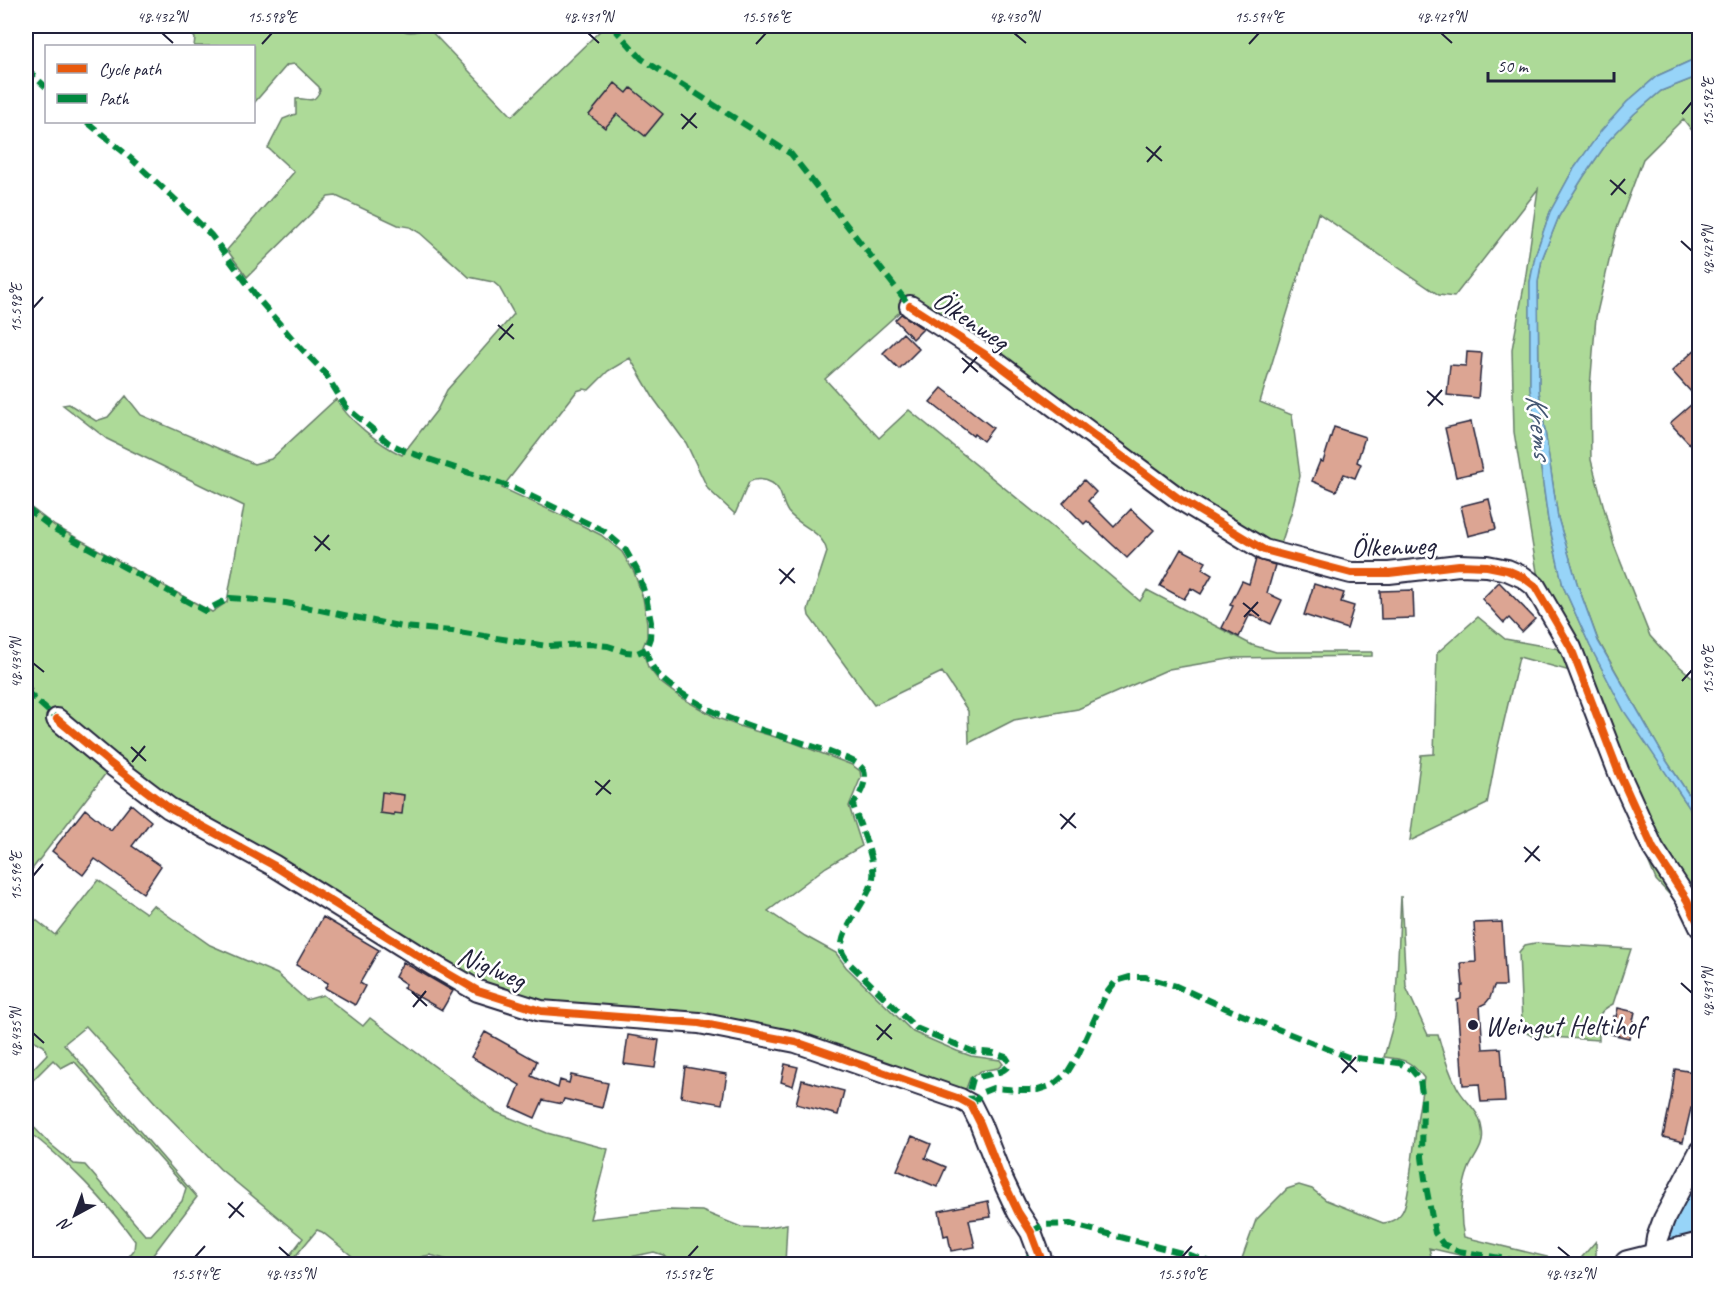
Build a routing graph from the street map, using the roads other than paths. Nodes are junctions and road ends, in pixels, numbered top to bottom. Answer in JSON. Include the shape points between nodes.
{"nodes":[{"id":1,"x":910,"y":306,"type":"dead end"},
{"id":2,"x":57,"y":719,"type":"dead end"},
{"id":3,"x":1700,"y":927,"type":"edge"},
{"id":4,"x":1700,"y":1151,"type":"edge"},
{"id":5,"x":1700,"y":1246,"type":"edge"},
{"id":6,"x":1654,"y":1257,"type":"junction"},
{"id":7,"x":1043,"y":1264,"type":"edge"},
{"id":8,"x":1628,"y":1264,"type":"edge"}],
"edges":[{"from":1,"to":3,"type":"street","name":"Ölkenweg","via":[[983,353],[1178,498],[1264,550],[1351,573],[1460,565],[1487,566],[1523,576],[1535,586],[1571,648],[1618,774],[1653,848]]},
{"from":2,"to":7,"type":"street","name":"Niglweg","via":[[169,808],[273,865],[478,991],[541,1011],[699,1023],[796,1042],[971,1105]]},
{"from":4,"to":6,"type":"street","via":[[1664,1219]]},
{"from":5,"to":6,"type":"main road"},
{"from":6,"to":8,"type":"main road"}]}
